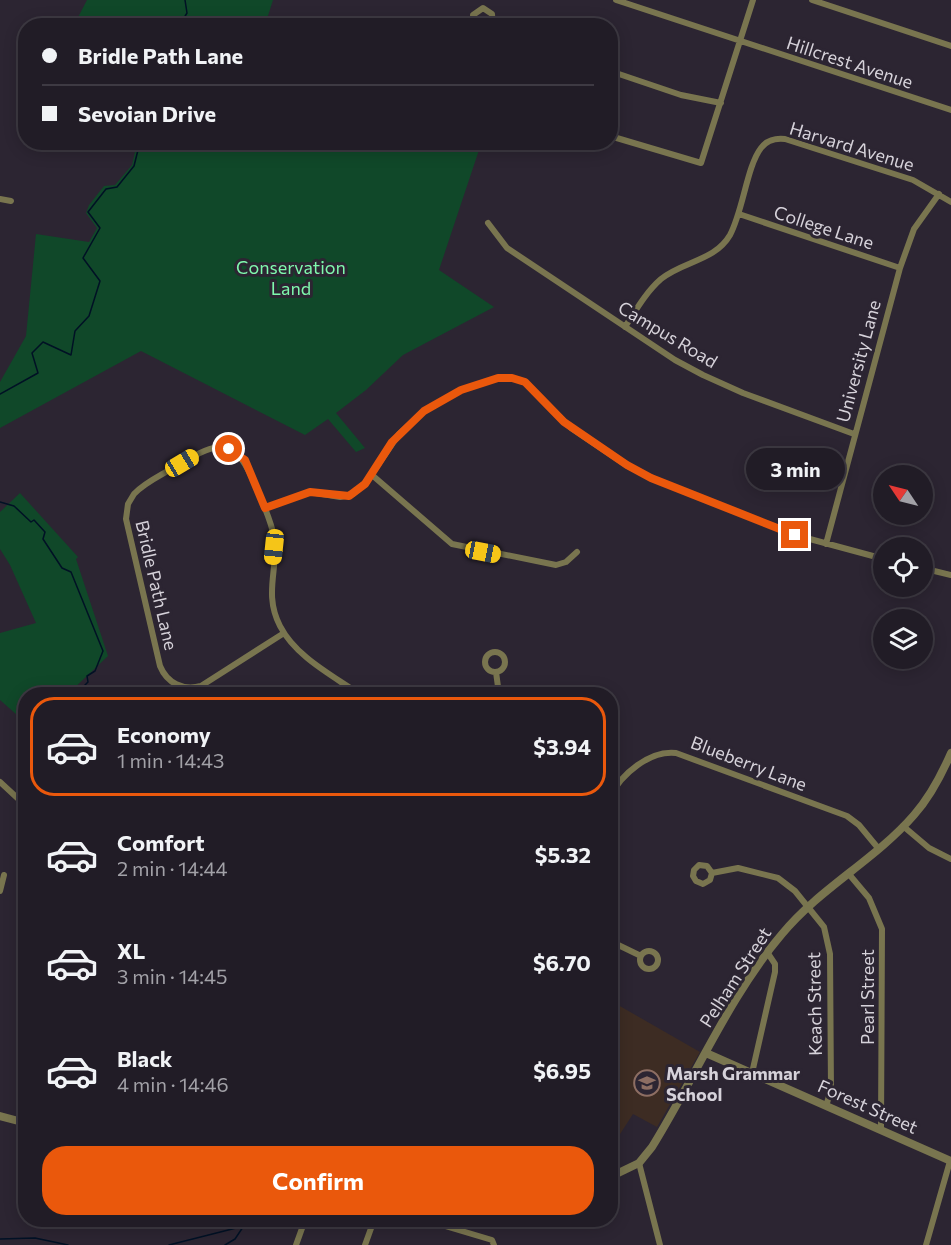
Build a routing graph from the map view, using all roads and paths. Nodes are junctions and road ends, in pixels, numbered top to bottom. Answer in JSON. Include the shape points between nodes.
{"nodes":[{"id":1,"x":616,"y":0,"type":"edge"},
{"id":2,"x":753,"y":0,"type":"edge"},
{"id":3,"x":812,"y":0,"type":"edge"},
{"id":4,"x":473,"y":18,"type":"edge"},
{"id":5,"x":492,"y":18,"type":"edge"},
{"id":6,"x":740,"y":42,"type":"junction"},
{"id":7,"x":951,"y":46,"type":"edge"},
{"id":8,"x":618,"y":74,"type":"edge"},
{"id":9,"x":721,"y":103,"type":"junction"},
{"id":10,"x":951,"y":110,"type":"edge"},
{"id":11,"x":618,"y":138,"type":"edge"},
{"id":12,"x":939,"y":194,"type":"junction"},
{"id":13,"x":0,"y":199,"type":"edge"},
{"id":14,"x":11,"y":201,"type":"dead end"},
{"id":15,"x":951,"y":202,"type":"edge"},
{"id":16,"x":739,"y":214,"type":"junction"},
{"id":17,"x":488,"y":223,"type":"dead end"},
{"id":18,"x":900,"y":268,"type":"junction"},
{"id":19,"x":625,"y":327,"type":"junction"},
{"id":20,"x":854,"y":434,"type":"junction"},
{"id":21,"x":372,"y":475,"type":"junction"},
{"id":22,"x":265,"y":508,"type":"junction"},
{"id":23,"x":826,"y":544,"type":"junction"},
{"id":24,"x":577,"y":552,"type":"dead end"},
{"id":25,"x":873,"y":556,"type":"edge"},
{"id":26,"x":933,"y":571,"type":"edge"},
{"id":27,"x":951,"y":575,"type":"edge"},
{"id":28,"x":284,"y":633,"type":"junction"},
{"id":29,"x":496,"y":672,"type":"dead end"},
{"id":30,"x":184,"y":687,"type":"edge"},
{"id":31,"x":194,"y":687,"type":"edge"},
{"id":32,"x":349,"y":687,"type":"edge"},
{"id":33,"x":498,"y":687,"type":"edge"},
{"id":34,"x":951,"y":753,"type":"edge"},
{"id":35,"x":0,"y":782,"type":"edge"},
{"id":36,"x":618,"y":785,"type":"edge"},
{"id":37,"x":18,"y":799,"type":"edge"},
{"id":38,"x":903,"y":826,"type":"junction"},
{"id":39,"x":878,"y":848,"type":"junction"},
{"id":40,"x":951,"y":859,"type":"edge"},
{"id":41,"x":712,"y":873,"type":"dead end"},
{"id":42,"x":848,"y":873,"type":"junction"},
{"id":43,"x":4,"y":875,"type":"dead end"},
{"id":44,"x":0,"y":891,"type":"edge"},
{"id":45,"x":809,"y":907,"type":"junction"},
{"id":46,"x":618,"y":945,"type":"edge"},
{"id":47,"x":767,"y":952,"type":"junction"},
{"id":48,"x":641,"y":956,"type":"dead end"},
{"id":49,"x":706,"y":1053,"type":"junction"},
{"id":50,"x":752,"y":1073,"type":"junction"},
{"id":51,"x":826,"y":1106,"type":"junction"},
{"id":52,"x":0,"y":1116,"type":"edge"},
{"id":53,"x":18,"y":1121,"type":"edge"},
{"id":54,"x":881,"y":1130,"type":"junction"},
{"id":55,"x":950,"y":1161,"type":"edge"},
{"id":56,"x":639,"y":1163,"type":"junction"},
{"id":57,"x":618,"y":1173,"type":"edge"},
{"id":58,"x":302,"y":1227,"type":"edge"},
{"id":59,"x":371,"y":1227,"type":"edge"},
{"id":60,"x":448,"y":1227,"type":"edge"},
{"id":61,"x":296,"y":1245,"type":"edge"},
{"id":62,"x":365,"y":1245,"type":"edge"},
{"id":63,"x":494,"y":1245,"type":"edge"},
{"id":64,"x":660,"y":1245,"type":"edge"},
{"id":65,"x":926,"y":1245,"type":"edge"}],
"edges":[{"from":1,"to":6,"type":"street","name":"Hillcrest Avenue"},
{"from":2,"to":6,"type":"street"},
{"from":3,"to":7,"type":"street"},
{"from":4,"to":5,"type":"street","via":[[483,8]]},
{"from":6,"to":9,"type":"street"},
{"from":6,"to":10,"type":"street","name":"Hillcrest Avenue"},
{"from":8,"to":9,"type":"street","via":[[681,95]]},
{"from":9,"to":11,"type":"street","via":[[701,164]]},
{"from":12,"to":15,"type":"street","name":"Harvard Avenue"},
{"from":12,"to":16,"type":"street","name":"Harvard Avenue","via":[[913,180],[777,139],[759,150]]},
{"from":12,"to":18,"type":"street","name":"University Lane","via":[[914,229]]},
{"from":13,"to":14,"type":"street"},
{"from":16,"to":18,"type":"street","name":"College Lane"},
{"from":16,"to":19,"type":"street","name":"Harvard Avenue","via":[[718,249],[662,279]]},
{"from":17,"to":19,"type":"street","name":"Campus Road","via":[[507,248]]},
{"from":18,"to":20,"type":"street","name":"University Lane"},
{"from":19,"to":20,"type":"street","name":"Campus Road","via":[[703,375]]},
{"from":20,"to":23,"type":"street","name":"University Lane"},
{"from":21,"to":22,"type":"street","via":[[349,496],[310,492]]},
{"from":21,"to":23,"type":"street","via":[[399,434],[433,405],[470,387],[512,378],[525,382],[571,428],[637,471]]},
{"from":21,"to":24,"type":"street","via":[[456,546],[556,565]]},
{"from":22,"to":28,"type":"street","name":"Bridle Path Lane","via":[[274,540],[272,601]]},
{"from":22,"to":30,"type":"street","name":"Bridle Path Lane","via":[[245,460],[234,451],[215,447],[201,451],[140,488],[129,500],[126,515],[160,666],[172,682]]},
{"from":23,"to":25,"type":"street"},
{"from":26,"to":27,"type":"street"},
{"from":28,"to":31,"type":"street","name":"Bridle Path Lane"},
{"from":28,"to":32,"type":"street","name":"Bridle Path Lane","via":[[304,655]]},
{"from":29,"to":33,"type":"street"},
{"from":34,"to":38,"type":"street","name":"Pelham Street","via":[[931,792]]},
{"from":35,"to":37,"type":"street"},
{"from":36,"to":39,"type":"street","name":"Blueberry Lane","via":[[649,759],[660,753],[676,753],[847,816],[860,825]]},
{"from":38,"to":39,"type":"street","name":"Pelham Street"},
{"from":38,"to":40,"type":"street","via":[[929,848]]},
{"from":39,"to":42,"type":"street","name":"Pelham Street"},
{"from":41,"to":45,"type":"street","name":"Keach Street","via":[[738,868],[773,876],[792,887]]},
{"from":42,"to":45,"type":"street","name":"Pelham Street"},
{"from":42,"to":54,"type":"street","name":"Pearl Street","via":[[868,898],[882,929]]},
{"from":43,"to":44,"type":"street"},
{"from":45,"to":47,"type":"street","name":"Pelham Street"},
{"from":45,"to":51,"type":"street","name":"Keach Street","via":[[824,927],[830,954],[831,1090]]},
{"from":46,"to":48,"type":"street"},
{"from":47,"to":49,"type":"street","name":"Pelham Street"},
{"from":47,"to":50,"type":"street","via":[[776,968]]},
{"from":49,"to":50,"type":"street","name":"Forest Street"},
{"from":49,"to":56,"type":"street","name":"Pelham Street"},
{"from":50,"to":51,"type":"street","name":"Forest Street"},
{"from":51,"to":54,"type":"street","name":"Forest Street"},
{"from":52,"to":53,"type":"street"},
{"from":54,"to":55,"type":"street","name":"Forest Street"},
{"from":55,"to":65,"type":"street"},
{"from":56,"to":57,"type":"street","name":"Pelham Street"},
{"from":56,"to":64,"type":"street"},
{"from":58,"to":61,"type":"street"},
{"from":59,"to":62,"type":"street"},
{"from":60,"to":63,"type":"street","via":[[492,1240]]}]}
